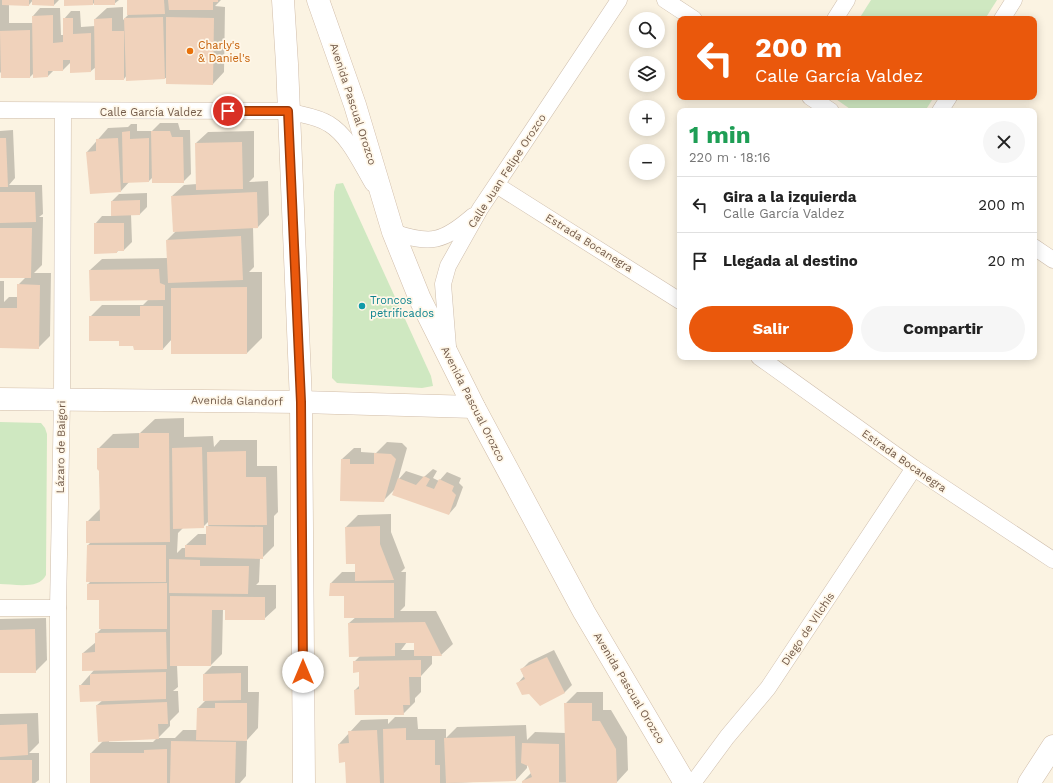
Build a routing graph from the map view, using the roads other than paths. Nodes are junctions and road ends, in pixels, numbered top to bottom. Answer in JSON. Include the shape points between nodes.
{"nodes":[{"id":1,"x":283,"y":0,"type":"edge"},
{"id":2,"x":318,"y":0,"type":"edge"},
{"id":3,"x":619,"y":0,"type":"edge"},
{"id":4,"x":665,"y":0,"type":"edge"},
{"id":5,"x":847,"y":0,"type":"edge"},
{"id":6,"x":1014,"y":0,"type":"edge"},
{"id":7,"x":689,"y":16,"type":"edge"},
{"id":8,"x":837,"y":16,"type":"edge"},
{"id":9,"x":1004,"y":16,"type":"edge"},
{"id":10,"x":814,"y":100,"type":"edge"},
{"id":11,"x":826,"y":108,"type":"edge"},
{"id":12,"x":0,"y":110,"type":"edge"},
{"id":13,"x":288,"y":111,"type":"junction"},
{"id":14,"x":63,"y":112,"type":"junction"},
{"id":15,"x":498,"y":186,"type":"junction"},
{"id":16,"x":381,"y":197,"type":"junction"},
{"id":17,"x":480,"y":209,"type":"junction"},
{"id":18,"x":393,"y":232,"type":"junction"},
{"id":19,"x":1037,"y":249,"type":"edge"},
{"id":20,"x":1053,"y":260,"type":"edge"},
{"id":21,"x":677,"y":299,"type":"edge"},
{"id":22,"x":449,"y":358,"type":"junction"},
{"id":23,"x":763,"y":360,"type":"edge"},
{"id":24,"x":0,"y":399,"type":"edge"},
{"id":25,"x":62,"y":399,"type":"junction"},
{"id":26,"x":301,"y":402,"type":"junction"},
{"id":27,"x":474,"y":407,"type":"junction"},
{"id":28,"x":914,"y":468,"type":"junction"},
{"id":29,"x":1053,"y":560,"type":"edge"},
{"id":30,"x":0,"y":608,"type":"edge"},
{"id":31,"x":58,"y":608,"type":"junction"},
{"id":32,"x":1053,"y":746,"type":"edge"},
{"id":33,"x":58,"y":783,"type":"edge"},
{"id":34,"x":304,"y":783,"type":"edge"},
{"id":35,"x":685,"y":783,"type":"edge"},
{"id":36,"x":693,"y":783,"type":"edge"},
{"id":37,"x":1029,"y":783,"type":"edge"}],
"edges":[{"from":1,"to":13,"type":"main road"},
{"from":2,"to":16,"type":"main road","name":"Avenida Pascual Orozco","via":[[355,105]]},
{"from":3,"to":15,"type":"street","name":"Calle Juan Felipe Orozco"},
{"from":4,"to":7,"type":"street"},
{"from":5,"to":8,"type":"street"},
{"from":6,"to":9,"type":"street"},
{"from":10,"to":11,"type":"street"},
{"from":12,"to":14,"type":"street","name":"Calle García Valdez"},
{"from":13,"to":14,"type":"street","name":"Calle García Valdez"},
{"from":13,"to":16,"type":"street","name":"Calle García Valdez","via":[[318,119],[340,133]]},
{"from":13,"to":26,"type":"main road"},
{"from":14,"to":25,"type":"street","name":"Lázaro de Baigori"},
{"from":15,"to":17,"type":"street","name":"Calle Juan Felipe Orozco"},
{"from":15,"to":21,"type":"street","name":"Estrada Bocanegra"},
{"from":16,"to":18,"type":"main road","name":"Avenida Pascual Orozco"},
{"from":17,"to":18,"type":"street","via":[[462,225],[438,239],[415,239]]},
{"from":17,"to":22,"type":"street","name":"Calle Juan Felipe Orozco","via":[[448,266],[443,284]]},
{"from":18,"to":22,"type":"main road","name":"Avenida Pascual Orozco","via":[[420,299]]},
{"from":19,"to":20,"type":"street"},
{"from":22,"to":27,"type":"main road","name":"Avenida Pascual Orozco"},
{"from":23,"to":28,"type":"street","name":"Estrada Bocanegra"},
{"from":24,"to":25,"type":"main road","name":"Avenida Glandorf"},
{"from":25,"to":26,"type":"main road","name":"Avenida Glandorf"},
{"from":25,"to":31,"type":"street","name":"Lázaro de Baigori"},
{"from":26,"to":27,"type":"main road","name":"Avenida Glandorf"},
{"from":26,"to":34,"type":"main road"},
{"from":27,"to":35,"type":"main road","name":"Avenida Pascual Orozco","via":[[584,612]]},
{"from":28,"to":29,"type":"street","name":"Estrada Bocanegra"},
{"from":28,"to":36,"type":"street","name":"Diego de VIlchis","via":[[768,688]]},
{"from":30,"to":31,"type":"street"},
{"from":31,"to":33,"type":"street","name":"Lázaro de Baigori"},
{"from":32,"to":37,"type":"main road"}]}
